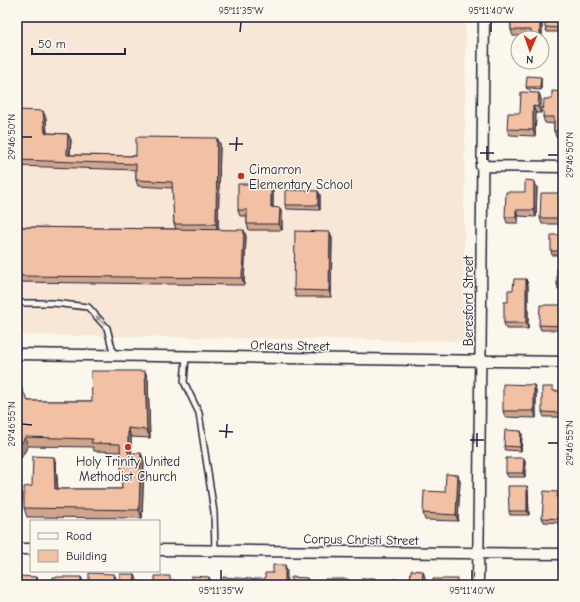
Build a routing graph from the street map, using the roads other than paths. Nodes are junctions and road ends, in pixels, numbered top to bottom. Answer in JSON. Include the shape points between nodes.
{"nodes":[{"id":1,"x":484,"y":17,"type":"edge"},
{"id":2,"x":482,"y":166,"type":"junction"},
{"id":3,"x":563,"y":167,"type":"edge"},
{"id":4,"x":17,"y":303,"type":"edge"},
{"id":5,"x":17,"y":354,"type":"edge"},
{"id":6,"x":114,"y":356,"type":"junction"},
{"id":7,"x":186,"y":357,"type":"junction"},
{"id":8,"x":481,"y":361,"type":"junction"},
{"id":9,"x":563,"y":362,"type":"edge"},
{"id":10,"x":17,"y":486,"type":"edge"},
{"id":11,"x":17,"y":519,"type":"edge"},
{"id":12,"x":17,"y":549,"type":"edge"},
{"id":13,"x":30,"y":549,"type":"edge"},
{"id":14,"x":160,"y":550,"type":"edge"},
{"id":15,"x":215,"y":551,"type":"junction"},
{"id":16,"x":478,"y":554,"type":"junction"},
{"id":17,"x":563,"y":554,"type":"edge"},
{"id":18,"x":478,"y":585,"type":"edge"}],
"edges":[{"from":1,"to":2,"type":"street","name":"Beresford Street"},
{"from":2,"to":3,"type":"street"},
{"from":2,"to":8,"type":"street","name":"Beresford Street"},
{"from":6,"to":4,"type":"lane","one_way":true,"via":[[107,328],[88,307],[53,303]]},
{"from":5,"to":6,"type":"street","name":"Orleans Street"},
{"from":6,"to":7,"type":"street","name":"Orleans Street"},
{"from":7,"to":8,"type":"street","name":"Orleans Street"},
{"from":7,"to":15,"type":"lane","via":[[184,382],[199,413],[214,512]]},
{"from":8,"to":9,"type":"street","name":"Orleans Street"},
{"from":8,"to":16,"type":"street","name":"Beresford Street"},
{"from":10,"to":11,"type":"lane"},
{"from":12,"to":13,"type":"street"},
{"from":14,"to":15,"type":"street","name":"Corpus Christi Street"},
{"from":15,"to":16,"type":"street","name":"Corpus Christi Street"},
{"from":16,"to":17,"type":"street","name":"Corpus Christi Street"},
{"from":16,"to":18,"type":"street","name":"Beresford Street"}]}
